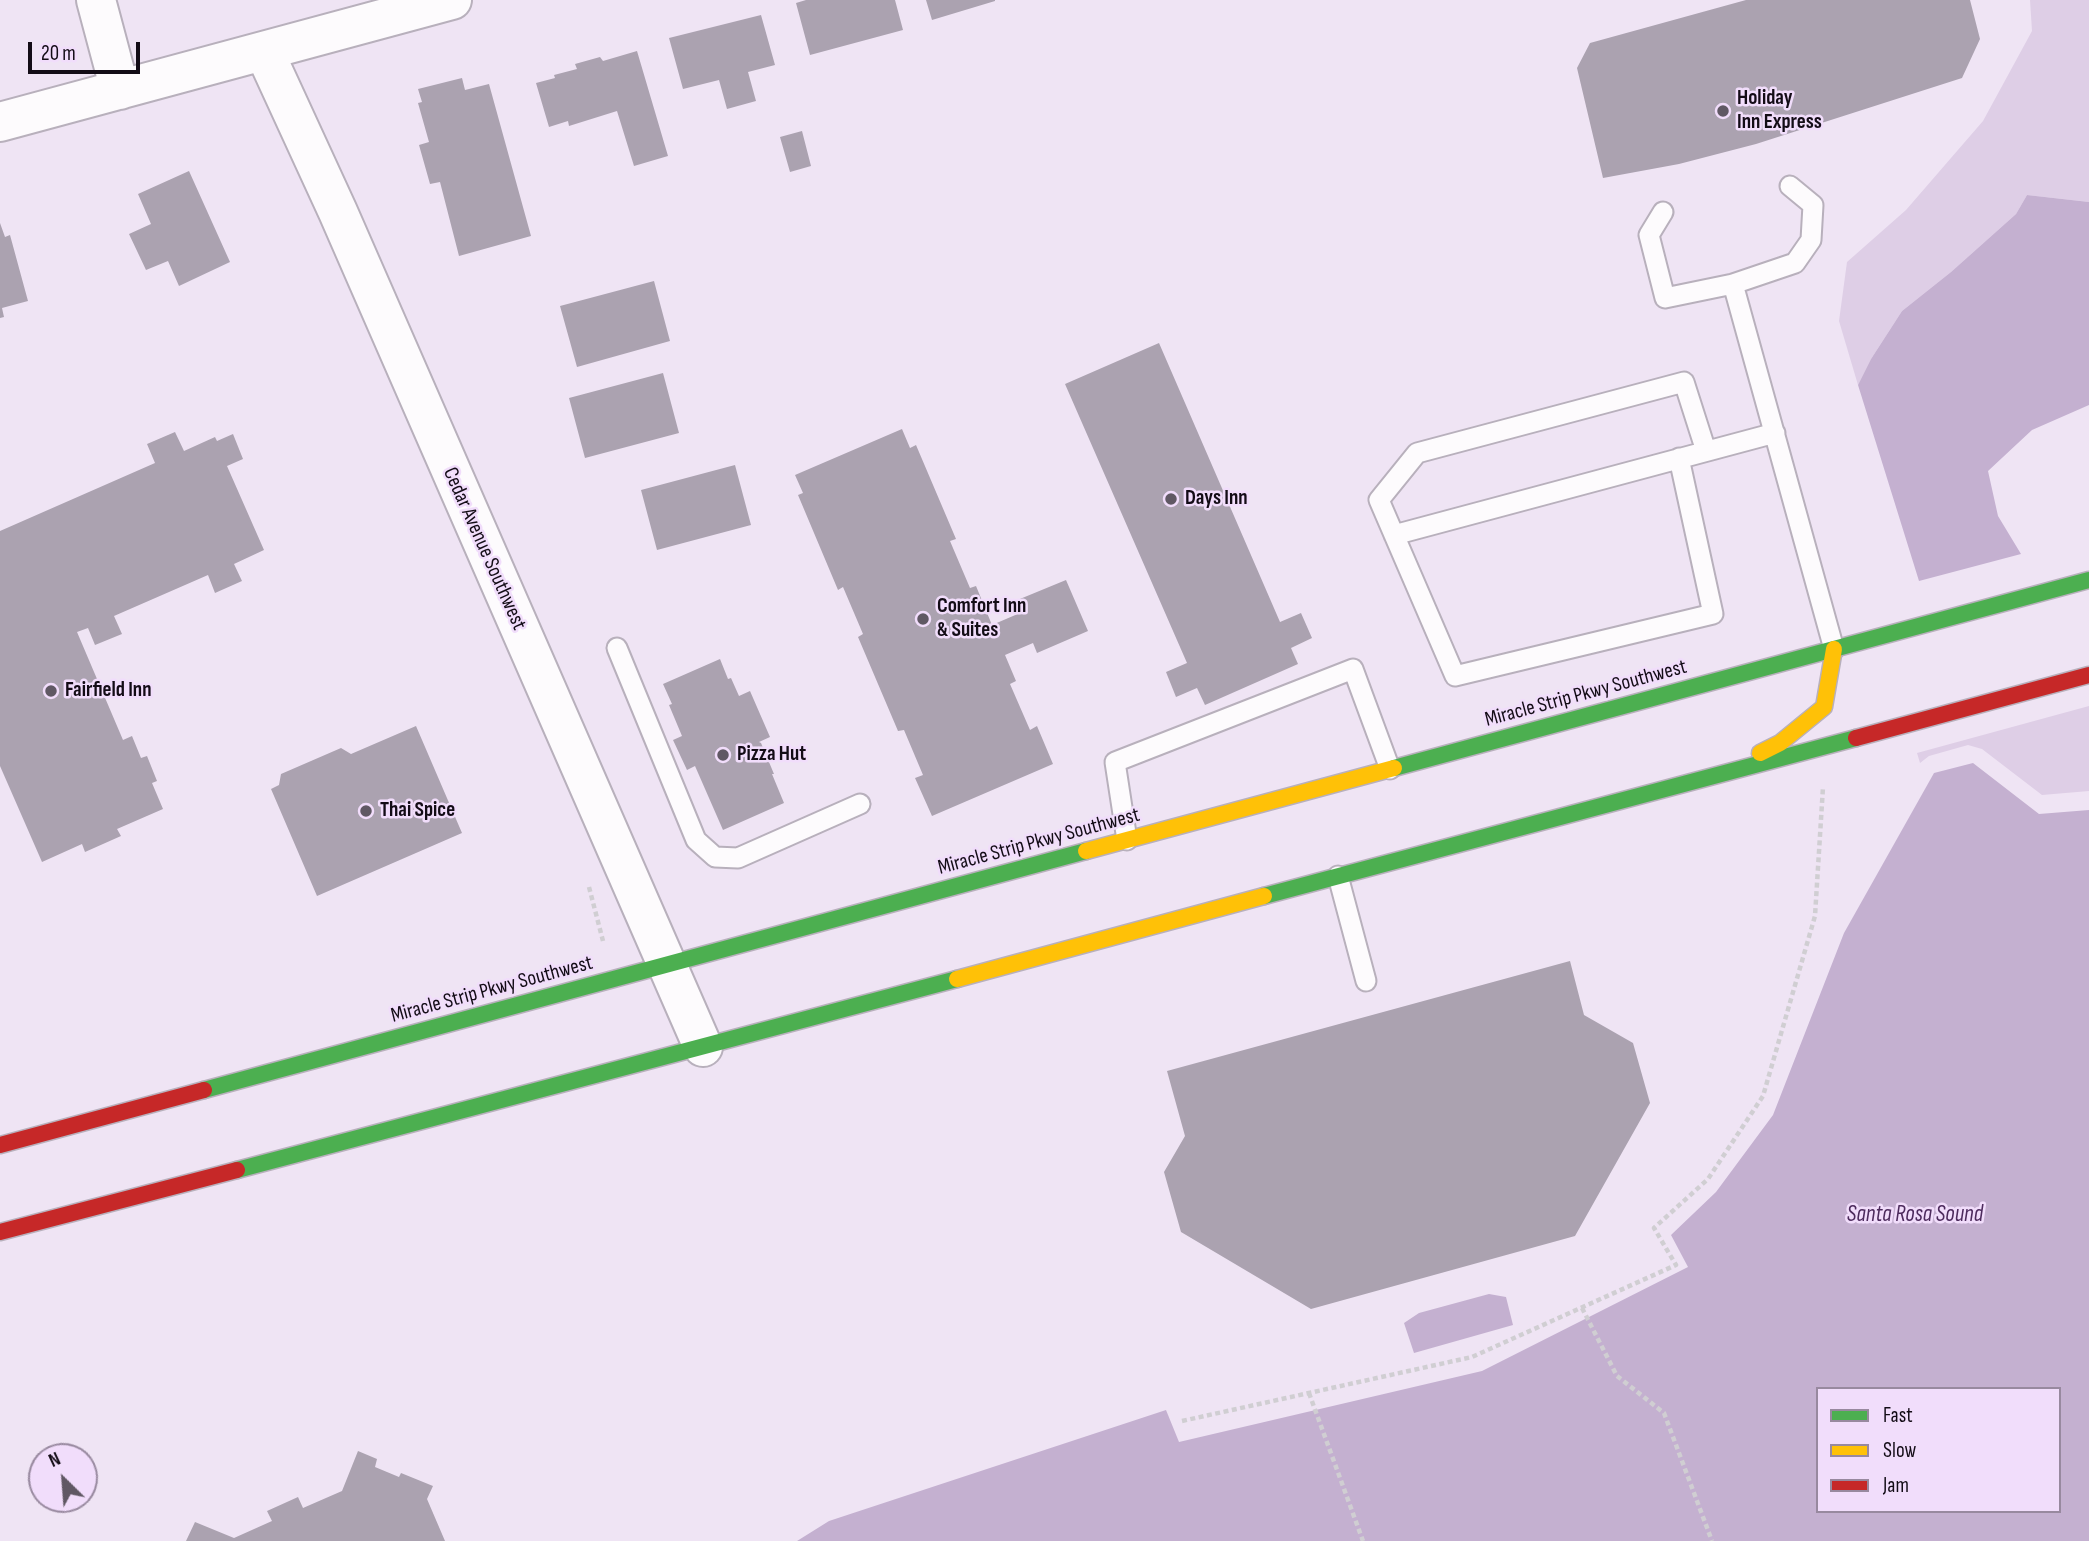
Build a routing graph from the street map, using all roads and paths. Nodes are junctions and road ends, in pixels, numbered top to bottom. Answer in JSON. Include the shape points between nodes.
{"nodes":[{"id":1,"x":96,"y":0,"type":"edge"},
{"id":2,"x":452,"y":0,"type":"edge"},
{"id":3,"x":264,"y":51,"type":"junction"},
{"id":4,"x":120,"y":89,"type":"junction"},
{"id":5,"x":0,"y":122,"type":"edge"},
{"id":6,"x":1790,"y":186,"type":"dead end"},
{"id":7,"x":1663,"y":212,"type":"dead end"},
{"id":8,"x":1733,"y":284,"type":"junction"},
{"id":9,"x":1774,"y":433,"type":"junction"},
{"id":10,"x":1706,"y":452,"type":"junction"},
{"id":11,"x":1679,"y":458,"type":"junction"},
{"id":12,"x":1394,"y":534,"type":"junction"},
{"id":13,"x":2089,"y":580,"type":"edge"},
{"id":14,"x":617,"y":648,"type":"dead end"},
{"id":15,"x":1834,"y":649,"type":"junction"},
{"id":16,"x":2089,"y":675,"type":"edge"},
{"id":17,"x":1390,"y":769,"type":"junction"},
{"id":18,"x":1721,"y":774,"type":"junction"},
{"id":19,"x":1824,"y":780,"type":"dead end"},
{"id":20,"x":860,"y":804,"type":"dead end"},
{"id":21,"x":1127,"y":840,"type":"junction"},
{"id":22,"x":1338,"y":876,"type":"junction"},
{"id":23,"x":666,"y":964,"type":"junction"},
{"id":24,"x":1366,"y":981,"type":"dead end"},
{"id":25,"x":703,"y":1047,"type":"junction"},
{"id":26,"x":0,"y":1145,"type":"edge"},
{"id":27,"x":0,"y":1232,"type":"edge"},
{"id":28,"x":1582,"y":1308,"type":"junction"},
{"id":29,"x":1309,"y":1393,"type":"junction"},
{"id":30,"x":1182,"y":1421,"type":"dead end"},
{"id":31,"x":1363,"y":1541,"type":"edge"},
{"id":32,"x":1712,"y":1541,"type":"edge"}],
"edges":[{"from":1,"to":4,"type":"street"},
{"from":2,"to":3,"type":"street"},
{"from":3,"to":4,"type":"street"},
{"from":3,"to":23,"type":"street","name":"Cedar Avenue Southwest"},
{"from":4,"to":5,"type":"street"},
{"from":6,"to":8,"type":"lane","via":[[1813,205],[1811,240],[1795,263]]},
{"from":7,"to":8,"type":"lane","via":[[1649,235],[1665,298]]},
{"from":8,"to":9,"type":"lane"},
{"from":9,"to":10,"type":"lane"},
{"from":9,"to":15,"type":"lane"},
{"from":10,"to":11,"type":"lane"},
{"from":10,"to":12,"type":"lane","via":[[1684,382],[1417,453],[1379,500]]},
{"from":11,"to":12,"type":"lane"},
{"from":11,"to":12,"type":"lane","via":[[1713,614],[1455,676]]},
{"from":13,"to":15,"type":"highway","name":"Miracle Strip Pkwy Southwest"},
{"from":14,"to":20,"type":"lane","via":[[695,840],[715,858],[738,858]]},
{"from":15,"to":17,"type":"highway","name":"Miracle Strip Pkwy Southwest"},
{"from":15,"to":18,"type":"highway","via":[[1824,707],[1780,743]]},
{"from":16,"to":18,"type":"highway"},
{"from":17,"to":21,"type":"highway","name":"Miracle Strip Pkwy Southwest"},
{"from":17,"to":21,"type":"lane","via":[[1353,670],[1115,762]]},
{"from":18,"to":22,"type":"highway"},
{"from":19,"to":28,"type":"path","via":[[1815,916],[1763,1097],[1707,1179],[1654,1228],[1676,1265]]},
{"from":21,"to":23,"type":"highway","name":"Miracle Strip Pkwy Southwest"},
{"from":22,"to":24,"type":"lane"},
{"from":22,"to":25,"type":"highway"},
{"from":23,"to":25,"type":"street","name":"Cedar Avenue Southwest"},
{"from":23,"to":26,"type":"highway","name":"Miracle Strip Pkwy Southwest"},
{"from":25,"to":27,"type":"highway"},
{"from":28,"to":29,"type":"path","via":[[1472,1357]]},
{"from":28,"to":32,"type":"path","via":[[1617,1376],[1664,1412]]},
{"from":29,"to":30,"type":"path"},
{"from":29,"to":31,"type":"path"}]}
